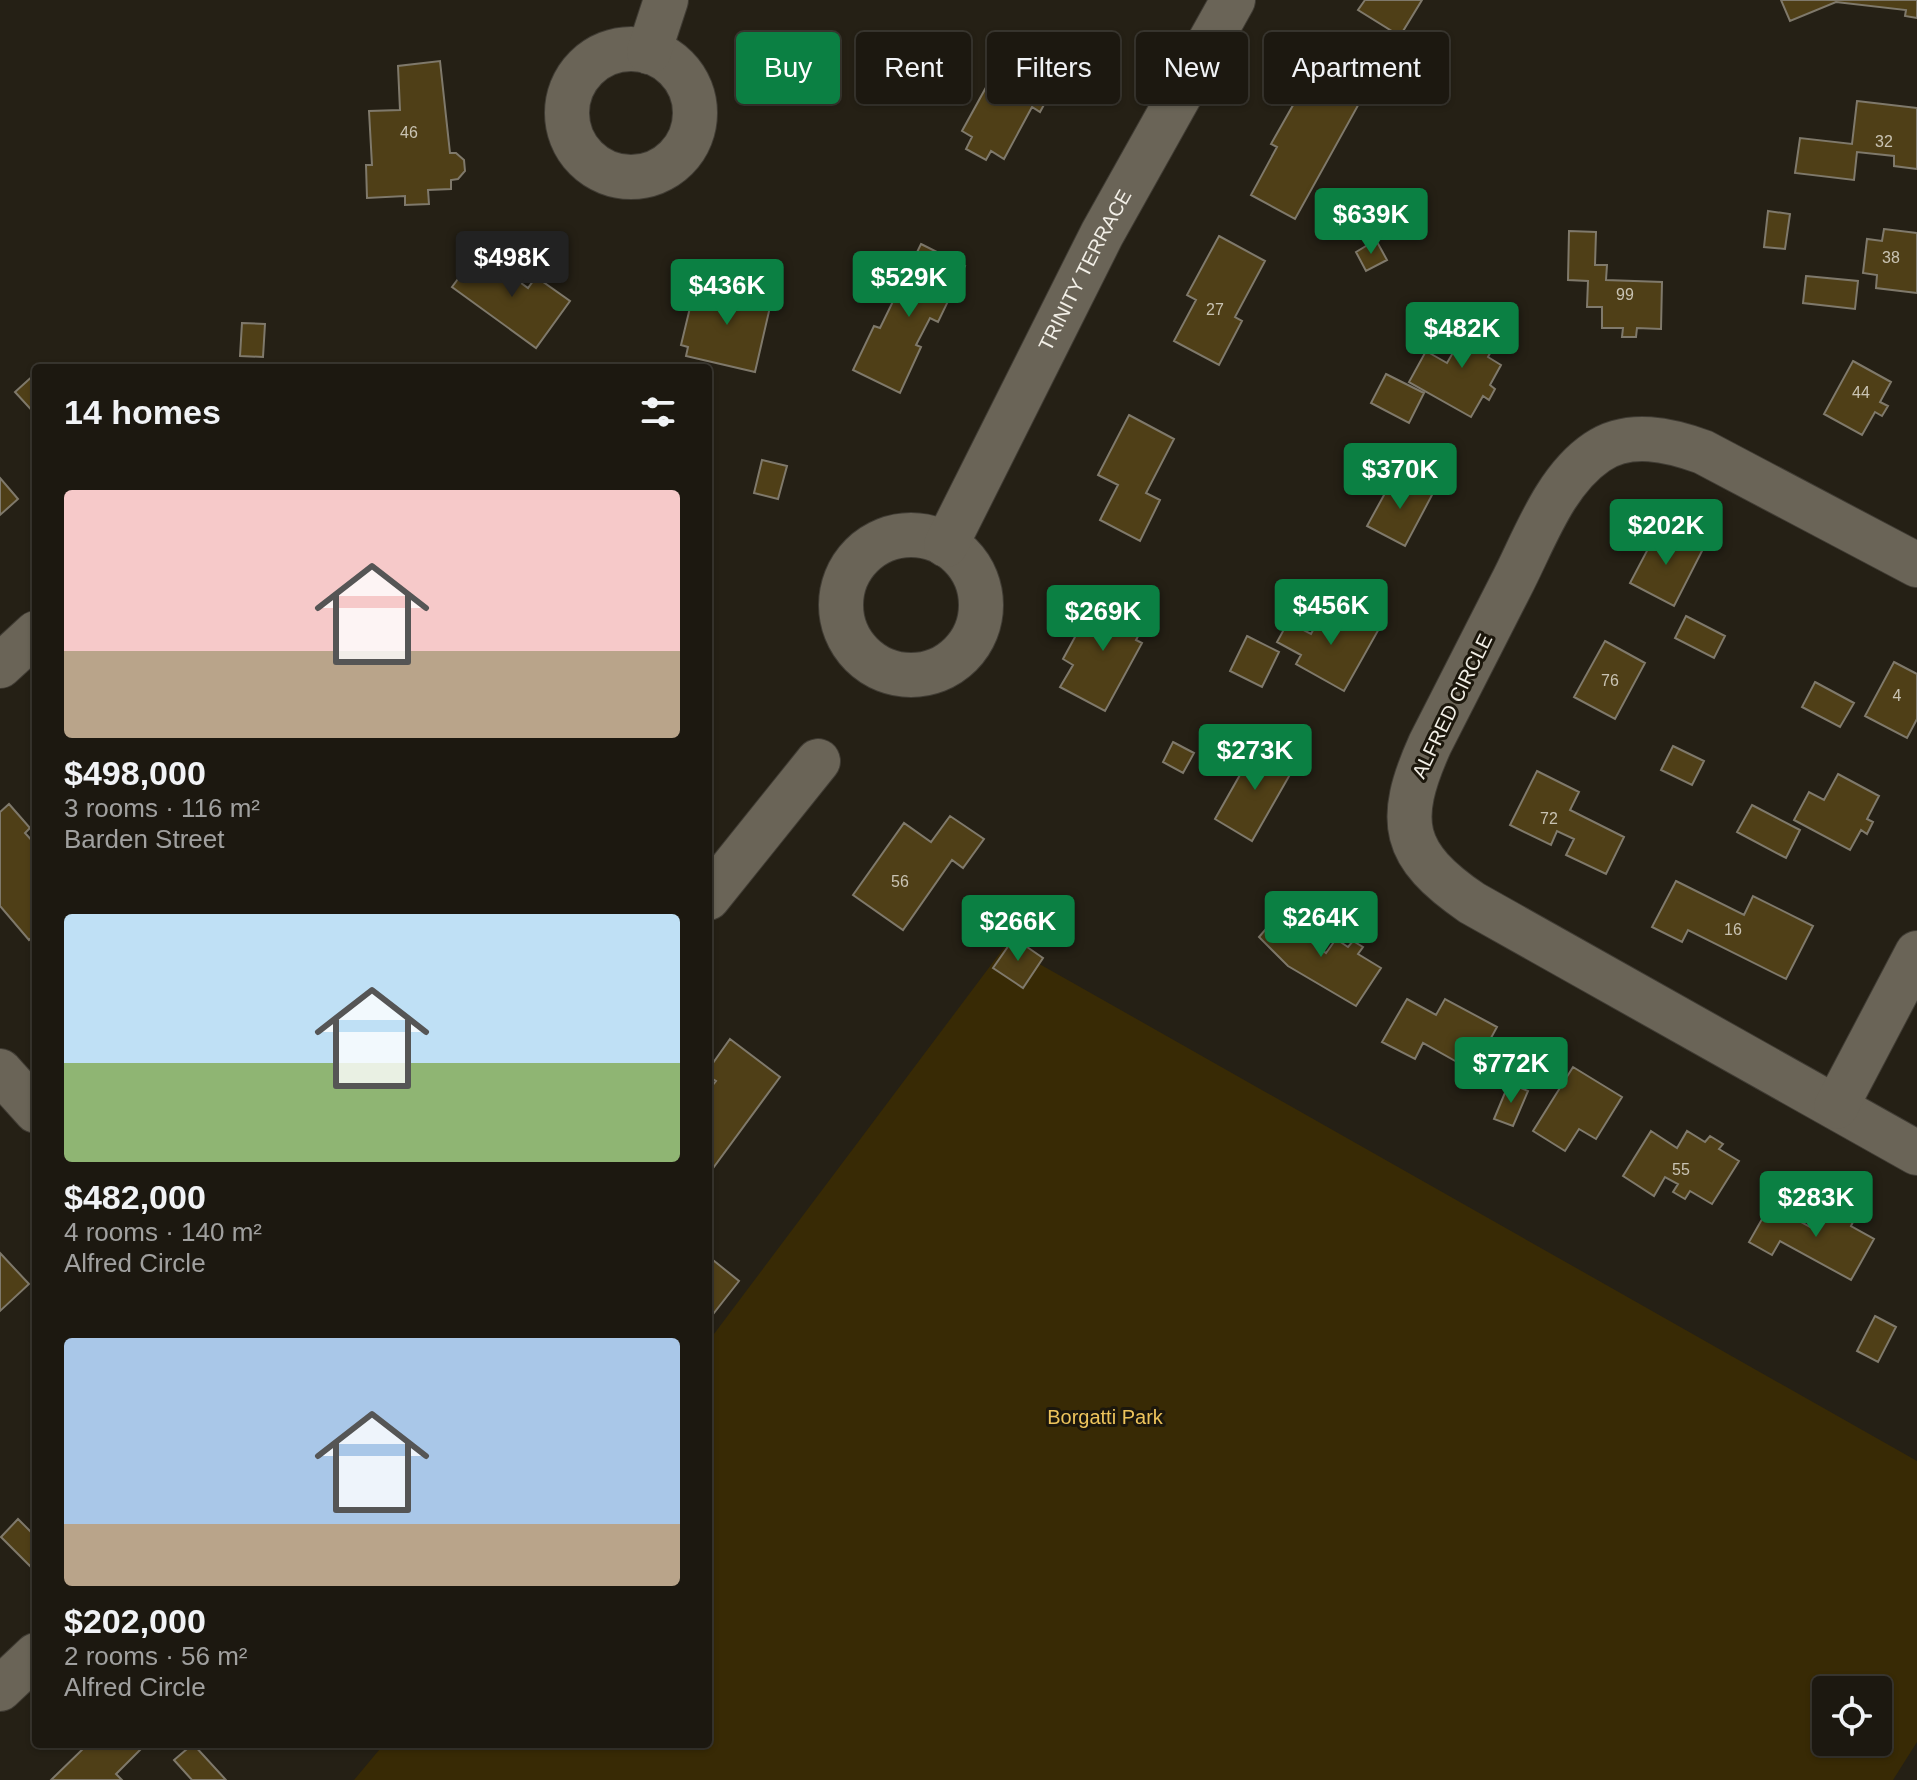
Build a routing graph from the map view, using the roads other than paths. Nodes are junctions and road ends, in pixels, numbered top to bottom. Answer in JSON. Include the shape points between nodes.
{"nodes":[{"id":1,"x":666,"y":0,"type":"edge"},
{"id":2,"x":1233,"y":0,"type":"edge"},
{"id":3,"x":649,"y":52,"type":"dead end"},
{"id":4,"x":946,"y":545,"type":"dead end"},
{"id":5,"x":1917,"y":565,"type":"edge"},
{"id":6,"x":32,"y":637,"type":"edge"},
{"id":7,"x":0,"y":666,"type":"edge"},
{"id":8,"x":818,"y":761,"type":"dead end"},
{"id":9,"x":712,"y":893,"type":"edge"},
{"id":10,"x":1917,"y":953,"type":"edge"},
{"id":11,"x":0,"y":1071,"type":"edge"},
{"id":12,"x":32,"y":1107,"type":"edge"},
{"id":13,"x":1836,"y":1107,"type":"junction"},
{"id":14,"x":1917,"y":1153,"type":"edge"},
{"id":15,"x":32,"y":1659,"type":"edge"},
{"id":16,"x":0,"y":1689,"type":"edge"}],
"edges":[{"from":1,"to":3,"type":"street"},
{"from":2,"to":4,"type":"street","name":"TRINITY TERRACE","via":[[1102,234]]},
{"from":5,"to":13,"type":"street","name":"ALFRED CIRCLE","via":[[1683,444],[1641,439],[1598,451],[1579,467],[1549,511],[1430,744],[1410,803],[1419,856],[1448,886]]},
{"from":6,"to":7,"type":"street"},
{"from":8,"to":9,"type":"street"},
{"from":10,"to":13,"type":"street"},
{"from":11,"to":12,"type":"street"},
{"from":13,"to":14,"type":"street","name":"ALFRED CIRCLE"},
{"from":15,"to":16,"type":"street"}]}
